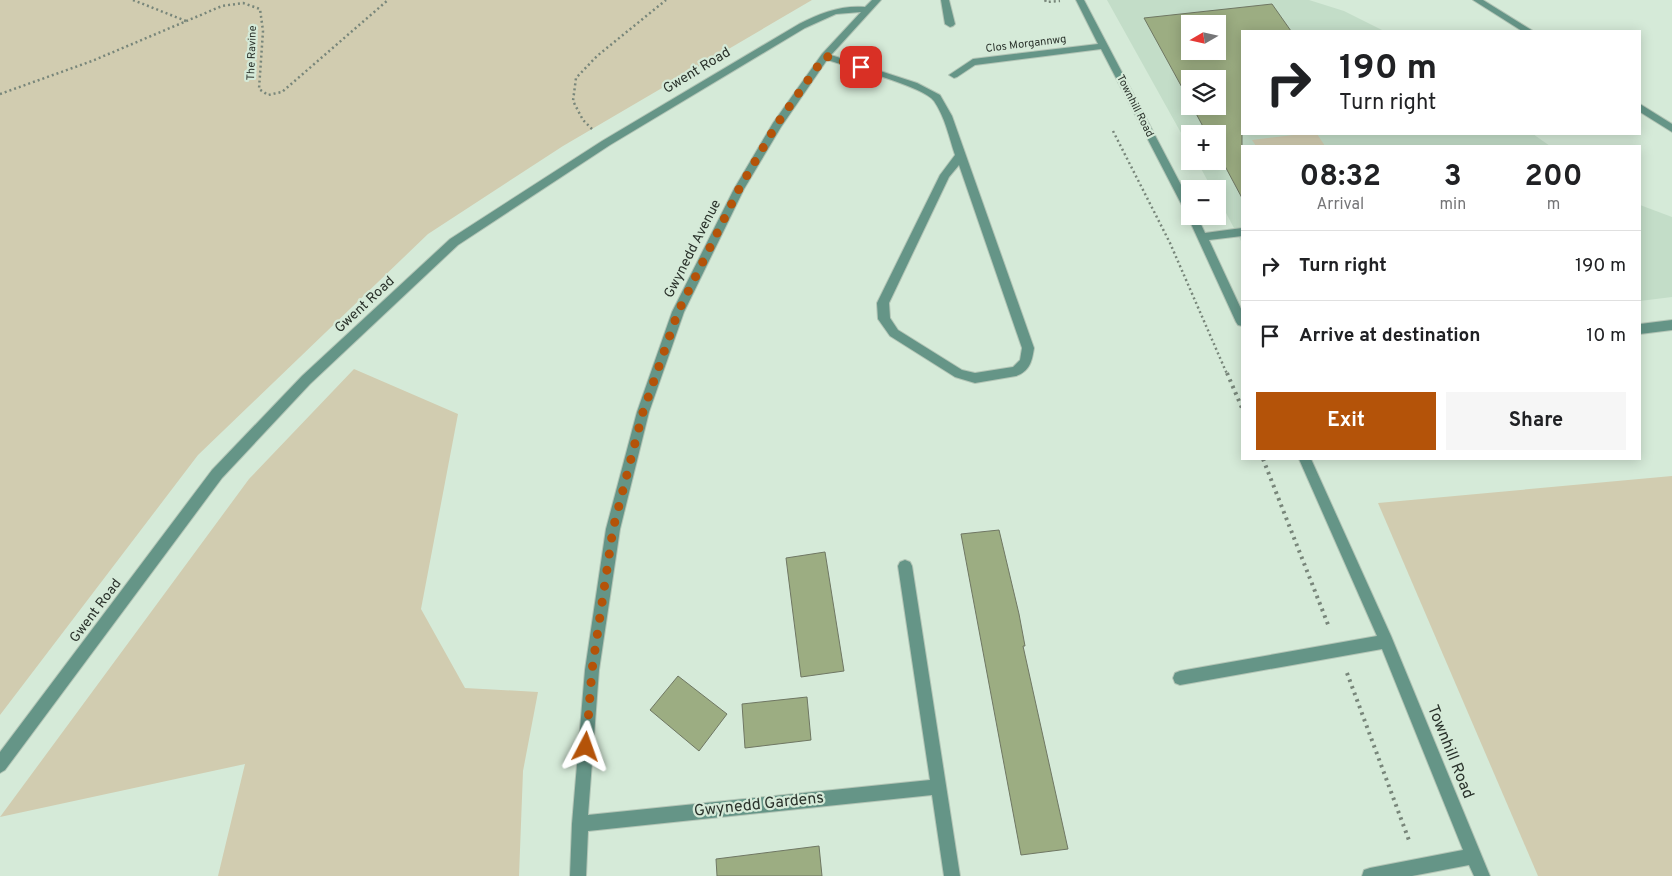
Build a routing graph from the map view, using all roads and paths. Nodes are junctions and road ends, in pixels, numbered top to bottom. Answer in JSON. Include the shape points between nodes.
{"nodes":[{"id":1,"x":133,"y":0,"type":"edge"},
{"id":2,"x":388,"y":0,"type":"edge"},
{"id":3,"x":666,"y":0,"type":"edge"},
{"id":4,"x":877,"y":0,"type":"edge"},
{"id":5,"x":945,"y":0,"type":"edge"},
{"id":6,"x":1080,"y":0,"type":"edge"},
{"id":7,"x":1477,"y":0,"type":"edge"},
{"id":8,"x":866,"y":10,"type":"junction"},
{"id":9,"x":187,"y":22,"type":"junction"},
{"id":10,"x":950,"y":24,"type":"dead end"},
{"id":11,"x":1526,"y":30,"type":"edge"},
{"id":12,"x":1104,"y":46,"type":"junction"},
{"id":13,"x":825,"y":56,"type":"junction"},
{"id":14,"x":954,"y":75,"type":"dead end"},
{"id":15,"x":0,"y":94,"type":"edge"},
{"id":16,"x":1641,"y":108,"type":"edge"},
{"id":17,"x":1672,"y":129,"type":"edge"},
{"id":18,"x":1112,"y":131,"type":"dead end"},
{"id":19,"x":606,"y":143,"type":"junction"},
{"id":20,"x":961,"y":155,"type":"junction"},
{"id":21,"x":1181,"y":195,"type":"edge"},
{"id":22,"x":1197,"y":225,"type":"edge"},
{"id":23,"x":1241,"y":232,"type":"edge"},
{"id":24,"x":1203,"y":237,"type":"junction"},
{"id":25,"x":1241,"y":320,"type":"edge"},
{"id":26,"x":1672,"y":325,"type":"edge"},
{"id":27,"x":1641,"y":329,"type":"edge"},
{"id":28,"x":1241,"y":406,"type":"edge"},
{"id":29,"x":1305,"y":460,"type":"edge"},
{"id":30,"x":905,"y":566,"type":"dead end"},
{"id":31,"x":1386,"y":641,"type":"junction"},
{"id":32,"x":1180,"y":678,"type":"dead end"},
{"id":33,"x":0,"y":765,"type":"edge"},
{"id":34,"x":938,"y":787,"type":"junction"},
{"id":35,"x":580,"y":824,"type":"junction"},
{"id":36,"x":1474,"y":856,"type":"junction"},
{"id":37,"x":578,"y":876,"type":"edge"},
{"id":38,"x":952,"y":876,"type":"edge"},
{"id":39,"x":1370,"y":876,"type":"edge"},
{"id":40,"x":1482,"y":876,"type":"edge"}],
"edges":[{"from":1,"to":9,"type":"path"},
{"from":2,"to":9,"type":"path","name":"The Ravine","via":[[282,92],[268,95],[259,89],[263,31],[260,9],[243,3],[222,6]]},
{"from":3,"to":19,"type":"path","via":[[597,56],[576,78],[573,101],[583,120]]},
{"from":4,"to":8,"type":"street","name":"Gwynedd Avenue"},
{"from":5,"to":10,"type":"street"},
{"from":6,"to":12,"type":"street","name":"Townhill Road"},
{"from":7,"to":11,"type":"street"},
{"from":8,"to":13,"type":"street","name":"Gwynedd Avenue"},
{"from":8,"to":19,"type":"street","name":"Gwent Road","via":[[853,8],[818,17]]},
{"from":9,"to":15,"type":"path","name":"The Ravine"},
{"from":12,"to":14,"type":"street","name":"Clos Morgannwg","via":[[973,62]]},
{"from":12,"to":21,"type":"street","name":"Townhill Road"},
{"from":13,"to":20,"type":"street","via":[[914,85],[937,97]]},
{"from":13,"to":35,"type":"street","name":"Gwynedd Avenue","via":[[777,124],[739,189],[678,312],[643,412],[613,529],[592,670]]},
{"from":16,"to":17,"type":"street"},
{"from":18,"to":28,"type":"path","via":[[1170,243]]},
{"from":19,"to":33,"type":"street","name":"Gwent Road","via":[[454,242],[306,380],[217,474]]},
{"from":20,"to":20,"type":"street","via":[[945,175],[883,303],[884,319],[894,333],[959,374],[976,378],[1016,371],[1026,362],[1028,348]]},
{"from":22,"to":24,"type":"street"},
{"from":23,"to":24,"type":"street"},
{"from":24,"to":25,"type":"street"},
{"from":26,"to":27,"type":"street"},
{"from":29,"to":31,"type":"street","name":"Townhill Road"},
{"from":30,"to":34,"type":"street"},
{"from":31,"to":32,"type":"street"},
{"from":31,"to":36,"type":"street","name":"Townhill Road"},
{"from":34,"to":35,"type":"street","name":"Gwynedd Gardens"},
{"from":34,"to":38,"type":"street"},
{"from":35,"to":37,"type":"street","name":"Gwynedd Avenue"},
{"from":36,"to":39,"type":"street"},
{"from":36,"to":40,"type":"street","name":"Townhill Road"}]}
